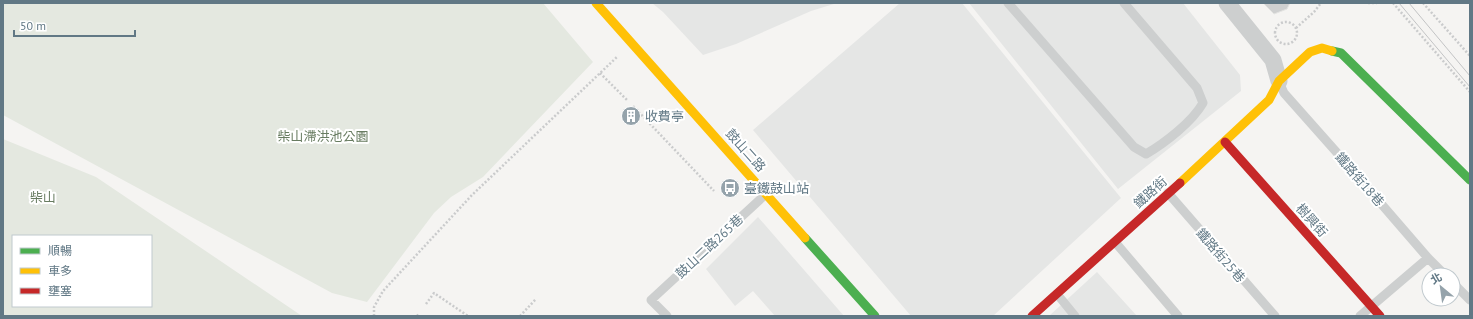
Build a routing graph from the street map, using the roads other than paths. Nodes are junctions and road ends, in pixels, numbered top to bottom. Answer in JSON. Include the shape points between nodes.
{"nodes":[{"id":1,"x":596,"y":3,"type":"edge"},
{"id":2,"x":1008,"y":3,"type":"edge"},
{"id":3,"x":1124,"y":3,"type":"edge"},
{"id":4,"x":1227,"y":3,"type":"edge"},
{"id":5,"x":1279,"y":81,"type":"junction"},
{"id":6,"x":1225,"y":142,"type":"junction"},
{"id":7,"x":1470,"y":180,"type":"edge"},
{"id":8,"x":767,"y":193,"type":"junction"},
{"id":9,"x":1168,"y":193,"type":"junction"},
{"id":10,"x":1115,"y":242,"type":"junction"},
{"id":11,"x":1428,"y":258,"type":"junction"},
{"id":12,"x":1437,"y":267,"type":"edge"},
{"id":13,"x":1461,"y":291,"type":"edge"},
{"id":14,"x":1057,"y":294,"type":"junction"},
{"id":15,"x":1470,"y":300,"type":"edge"},
{"id":16,"x":1371,"y":306,"type":"junction"},
{"id":17,"x":667,"y":316,"type":"edge"},
{"id":18,"x":875,"y":316,"type":"edge"},
{"id":19,"x":1032,"y":316,"type":"edge"},
{"id":20,"x":1075,"y":316,"type":"edge"},
{"id":21,"x":1178,"y":316,"type":"edge"},
{"id":22,"x":1275,"y":316,"type":"edge"},
{"id":23,"x":1360,"y":316,"type":"edge"},
{"id":24,"x":1380,"y":316,"type":"edge"}],
"edges":[{"from":1,"to":8,"type":"street","name":"鼓山二路"},
{"from":2,"to":3,"type":"lane","via":[[1134,147],[1146,154],[1157,148],[1198,113],[1203,103],[1197,88]]},
{"from":4,"to":5,"type":"street","via":[[1273,60]]},
{"from":5,"to":6,"type":"street","name":"鐵路街","via":[[1269,100]]},
{"from":5,"to":7,"type":"street","name":"鐵路街","via":[[1310,52],[1322,48],[1341,54]]},
{"from":5,"to":11,"type":"lane","name":"鐵路街18巷","via":[[1284,93]]},
{"from":6,"to":9,"type":"street","name":"鐵路街"},
{"from":6,"to":16,"type":"street","name":"樹興街"},
{"from":8,"to":17,"type":"lane","name":"鼓山二路265巷","via":[[652,300]]},
{"from":8,"to":18,"type":"street","name":"鼓山二路"},
{"from":9,"to":10,"type":"street","name":"鐵路街"},
{"from":9,"to":22,"type":"lane","name":"鐵路街25巷"},
{"from":10,"to":14,"type":"street","name":"鐵路街"},
{"from":10,"to":21,"type":"lane"},
{"from":11,"to":12,"type":"lane","name":"鐵路街18巷"},
{"from":11,"to":16,"type":"lane"},
{"from":13,"to":15,"type":"lane"},
{"from":14,"to":19,"type":"street","name":"鐵路街"},
{"from":14,"to":20,"type":"lane"},
{"from":16,"to":23,"type":"lane"},
{"from":16,"to":24,"type":"street","name":"樹興街"}]}
